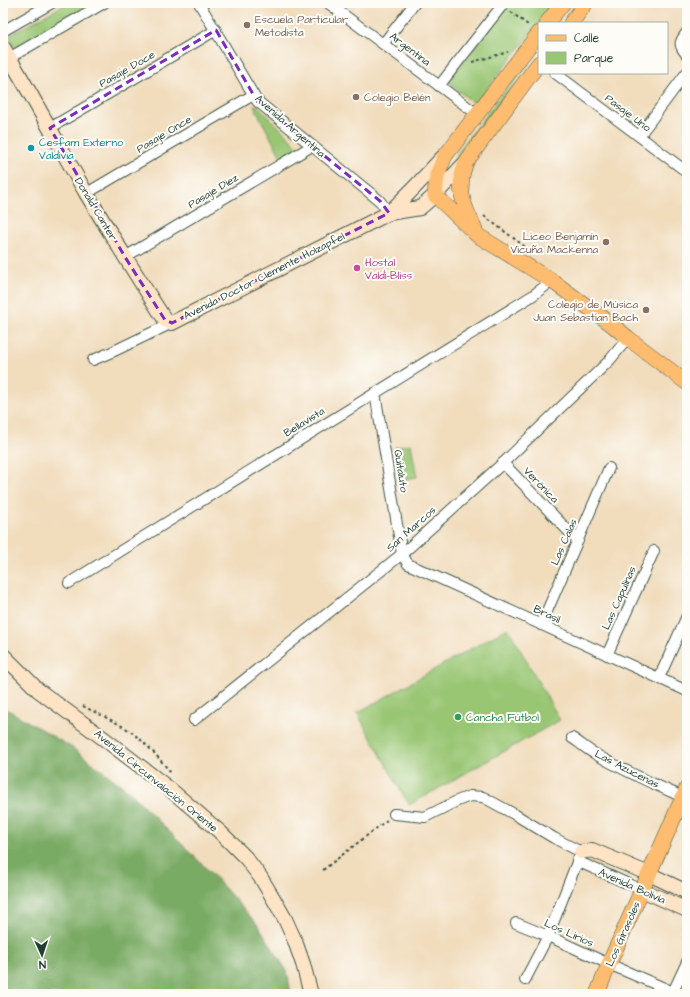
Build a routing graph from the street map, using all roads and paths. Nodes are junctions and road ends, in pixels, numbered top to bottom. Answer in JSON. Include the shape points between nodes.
{"nodes":[{"id":1,"x":52,"y":3,"type":"edge"},
{"id":2,"x":104,"y":3,"type":"edge"},
{"id":3,"x":199,"y":3,"type":"edge"},
{"id":4,"x":328,"y":3,"type":"edge"},
{"id":5,"x":415,"y":3,"type":"edge"},
{"id":6,"x":563,"y":3,"type":"edge"},
{"id":7,"x":586,"y":3,"type":"edge"},
{"id":8,"x":503,"y":4,"type":"edge"},
{"id":9,"x":548,"y":22,"type":"edge"},
{"id":10,"x":571,"y":22,"type":"edge"},
{"id":11,"x":216,"y":30,"type":"junction"},
{"id":12,"x":3,"y":31,"type":"edge"},
{"id":13,"x":535,"y":31,"type":"edge"},
{"id":14,"x":684,"y":36,"type":"edge"},
{"id":15,"x":383,"y":44,"type":"junction"},
{"id":16,"x":526,"y":50,"type":"junction"},
{"id":17,"x":6,"y":52,"type":"edge"},
{"id":18,"x":508,"y":52,"type":"dead end"},
{"id":19,"x":687,"y":55,"type":"edge"},
{"id":20,"x":538,"y":61,"type":"edge"},
{"id":21,"x":538,"y":63,"type":"edge"},
{"id":22,"x":455,"y":66,"type":"junction"},
{"id":23,"x":687,"y":72,"type":"edge"},
{"id":24,"x":557,"y":74,"type":"edge"},
{"id":25,"x":439,"y":86,"type":"junction"},
{"id":26,"x":253,"y":95,"type":"junction"},
{"id":27,"x":477,"y":114,"type":"junction"},
{"id":28,"x":50,"y":128,"type":"junction"},
{"id":29,"x":639,"y":136,"type":"junction"},
{"id":30,"x":312,"y":146,"type":"junction"},
{"id":31,"x":445,"y":156,"type":"junction"},
{"id":32,"x":466,"y":162,"type":"junction"},
{"id":33,"x":687,"y":172,"type":"edge"},
{"id":34,"x":87,"y":193,"type":"junction"},
{"id":35,"x":435,"y":195,"type":"junction"},
{"id":36,"x":389,"y":212,"type":"junction"},
{"id":37,"x":477,"y":235,"type":"junction"},
{"id":38,"x":125,"y":257,"type":"junction"},
{"id":39,"x":552,"y":281,"type":"junction"},
{"id":40,"x":172,"y":323,"type":"junction"},
{"id":41,"x":628,"y":338,"type":"junction"},
{"id":42,"x":93,"y":360,"type":"dead end"},
{"id":43,"x":687,"y":382,"type":"edge"},
{"id":44,"x":375,"y":393,"type":"junction"},
{"id":45,"x":503,"y":463,"type":"junction"},
{"id":46,"x":609,"y":468,"type":"dead end"},
{"id":47,"x":578,"y":541,"type":"junction"},
{"id":48,"x":654,"y":551,"type":"dead end"},
{"id":49,"x":402,"y":554,"type":"junction"},
{"id":50,"x":69,"y":583,"type":"dead end"},
{"id":51,"x":687,"y":616,"type":"edge"},
{"id":52,"x":541,"y":625,"type":"junction"},
{"id":53,"x":3,"y":655,"type":"edge"},
{"id":54,"x":607,"y":655,"type":"junction"},
{"id":55,"x":659,"y":678,"type":"junction"},
{"id":56,"x":687,"y":691,"type":"edge"},
{"id":57,"x":194,"y":720,"type":"dead end"},
{"id":58,"x":572,"y":738,"type":"dead end"},
{"id":59,"x":686,"y":794,"type":"edge"},
{"id":60,"x":394,"y":814,"type":"joint"},
{"id":61,"x":579,"y":857,"type":"junction"},
{"id":62,"x":323,"y":870,"type":"dead end"},
{"id":63,"x":649,"y":874,"type":"junction"},
{"id":64,"x":642,"y":890,"type":"junction"},
{"id":65,"x":687,"y":892,"type":"edge"},
{"id":66,"x":687,"y":910,"type":"edge"},
{"id":67,"x":516,"y":923,"type":"dead end"},
{"id":68,"x":548,"y":936,"type":"junction"},
{"id":69,"x":687,"y":962,"type":"edge"},
{"id":70,"x":609,"y":964,"type":"junction"},
{"id":71,"x":525,"y":980,"type":"dead end"},
{"id":72,"x":674,"y":993,"type":"edge"},
{"id":73,"x":311,"y":994,"type":"edge"},
{"id":74,"x":597,"y":994,"type":"edge"}],
"edges":[{"from":1,"to":12,"type":"street"},
{"from":2,"to":17,"type":"street"},
{"from":3,"to":11,"type":"street","name":"Avenida Argentina"},
{"from":4,"to":15,"type":"street","name":"Argentina"},
{"from":5,"to":15,"type":"street"},
{"from":6,"to":9,"type":"main road"},
{"from":7,"to":10,"type":"main road"},
{"from":8,"to":13,"type":"path"},
{"from":8,"to":22,"type":"street"},
{"from":11,"to":26,"type":"street","name":"Avenida Argentina"},
{"from":11,"to":28,"type":"street","name":"Pasaje Doce"},
{"from":13,"to":16,"type":"main road"},
{"from":14,"to":19,"type":"street","via":[[680,44]]},
{"from":15,"to":25,"type":"street","name":"Argentina"},
{"from":16,"to":20,"type":"street"},
{"from":16,"to":27,"type":"main road"},
{"from":17,"to":28,"type":"street","name":"Donald Canter"},
{"from":18,"to":22,"type":"path"},
{"from":21,"to":32,"type":"main road","name":"Avenida Doctor Clemente Holzapfel"},
{"from":22,"to":25,"type":"street"},
{"from":23,"to":29,"type":"street"},
{"from":24,"to":29,"type":"street","name":"Pasaje Uno"},
{"from":25,"to":27,"type":"street","name":"Argentina"},
{"from":26,"to":30,"type":"street","name":"Avenida Argentina"},
{"from":26,"to":34,"type":"street","name":"Pasaje Once"},
{"from":27,"to":31,"type":"main road"},
{"from":28,"to":34,"type":"street","name":"Donald Canter"},
{"from":29,"to":33,"type":"street","name":"Pasaje Uno"},
{"from":30,"to":36,"type":"street","name":"Avenida Argentina","via":[[380,201]]},
{"from":30,"to":38,"type":"street","name":"Pasaje Diez"},
{"from":31,"to":35,"type":"main road","via":[[437,175]]},
{"from":31,"to":36,"type":"street"},
{"from":32,"to":35,"type":"street","name":"Avenida Doctor Clemente Holzapfel"},
{"from":32,"to":37,"type":"main road","via":[[462,172],[461,195]]},
{"from":34,"to":38,"type":"street","name":"Donald Canter"},
{"from":35,"to":36,"type":"street","name":"Avenida Doctor Clemente Holzapfel","via":[[420,208]]},
{"from":35,"to":37,"type":"main road"},
{"from":36,"to":40,"type":"street","name":"Avenida Doctor Clemente Holzapfel"},
{"from":37,"to":39,"type":"main road"},
{"from":38,"to":40,"type":"street","name":"Donald Canter","via":[[165,320]]},
{"from":39,"to":41,"type":"main road"},
{"from":39,"to":44,"type":"street","name":"Bellavista"},
{"from":40,"to":42,"type":"street","name":"Avenida Doctor Clemente Holzapfel"},
{"from":41,"to":43,"type":"main road"},
{"from":41,"to":45,"type":"street","name":"San Marcos","via":[[609,361]]},
{"from":44,"to":49,"type":"street","name":"Quitaluto"},
{"from":44,"to":50,"type":"street","name":"Bellavista"},
{"from":45,"to":47,"type":"street","name":"Verónica"},
{"from":45,"to":49,"type":"street","name":"San Marcos"},
{"from":46,"to":47,"type":"street","name":"Las Calas"},
{"from":47,"to":52,"type":"street","name":"Las Calas"},
{"from":48,"to":54,"type":"street","name":"Las Capulinas"},
{"from":49,"to":52,"type":"street","name":"Brasil","via":[[408,564]]},
{"from":49,"to":57,"type":"street","name":"San Marcos"},
{"from":51,"to":55,"type":"street"},
{"from":52,"to":54,"type":"street","name":"Brasil"},
{"from":53,"to":73,"type":"street","name":"Avenida Circunvalación Oriente","via":[[38,690],[170,790],[220,832],[246,858],[285,919],[303,964]]},
{"from":54,"to":55,"type":"street","name":"Brasil"},
{"from":55,"to":56,"type":"street","name":"Brasil"},
{"from":58,"to":59,"type":"street","name":"Las Azucenas","via":[[599,756],[650,782]]},
{"from":59,"to":63,"type":"main road","name":"Las Azucenas"},
{"from":60,"to":61,"type":"street","via":[[425,817],[470,796],[483,797],[554,838]]},
{"from":60,"to":62,"type":"path"},
{"from":61,"to":63,"type":"street","name":"Avenida Bolivia","via":[[592,850]]},
{"from":61,"to":64,"type":"street","name":"Avenida Bolivia"},
{"from":61,"to":68,"type":"street"},
{"from":63,"to":64,"type":"main road","name":"Los Girasoles"},
{"from":63,"to":65,"type":"street","name":"Avenida Bolivia"},
{"from":64,"to":66,"type":"street","name":"Avenida Bolivia"},
{"from":64,"to":70,"type":"main road","name":"Los Girasoles"},
{"from":67,"to":68,"type":"street","name":"Los Lirios"},
{"from":68,"to":70,"type":"street","name":"Los Lirios"},
{"from":68,"to":71,"type":"street"},
{"from":69,"to":72,"type":"street"},
{"from":70,"to":72,"type":"street","name":"Los Lirios"},
{"from":70,"to":74,"type":"main road","name":"Los Girasoles"}]}
